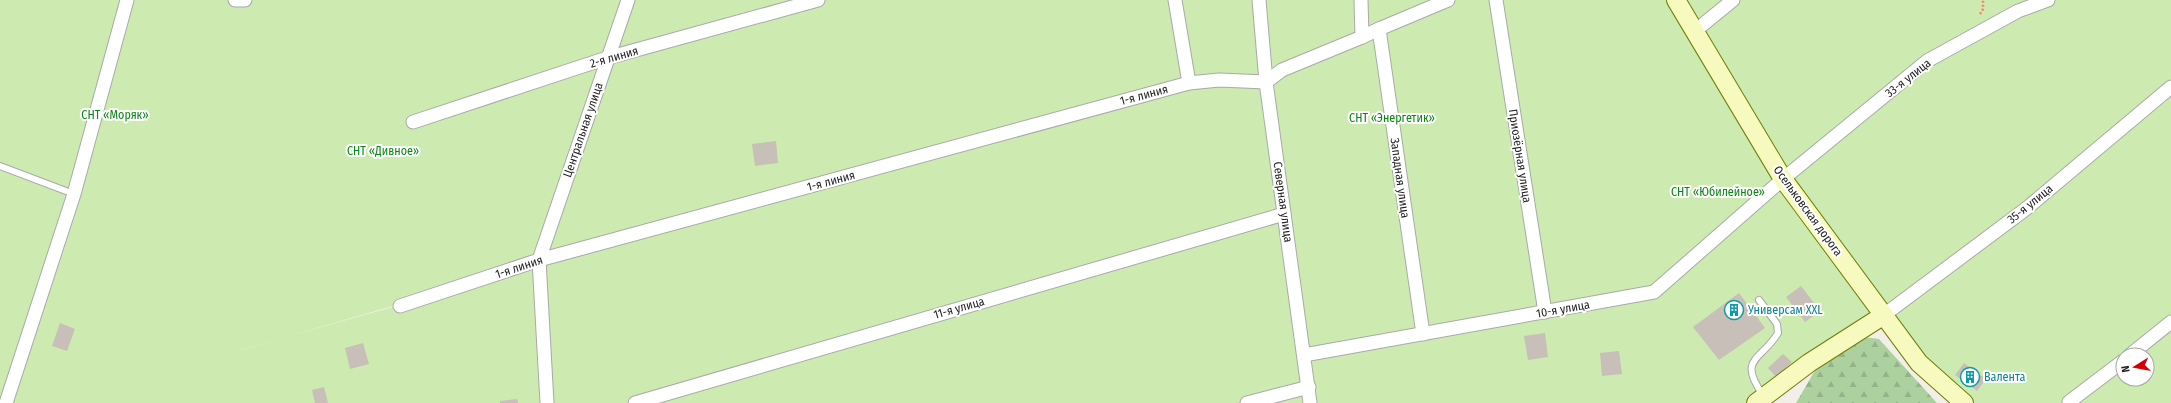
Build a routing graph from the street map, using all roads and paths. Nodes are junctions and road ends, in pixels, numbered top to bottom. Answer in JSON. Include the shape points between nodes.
{"nodes":[{"id":1,"x":127,"y":0,"type":"edge"},
{"id":2,"x":235,"y":0,"type":"edge"},
{"id":3,"x":245,"y":0,"type":"edge"},
{"id":4,"x":628,"y":0,"type":"edge"},
{"id":5,"x":818,"y":0,"type":"edge"},
{"id":6,"x":1175,"y":0,"type":"edge"},
{"id":7,"x":1259,"y":0,"type":"edge"},
{"id":8,"x":1361,"y":0,"type":"edge"},
{"id":9,"x":1448,"y":0,"type":"edge"},
{"id":10,"x":1496,"y":0,"type":"edge"},
{"id":11,"x":1676,"y":0,"type":"edge"},
{"id":12,"x":1733,"y":0,"type":"edge"},
{"id":13,"x":2048,"y":0,"type":"edge"},
{"id":14,"x":1379,"y":29,"type":"junction"},
{"id":15,"x":1695,"y":31,"type":"junction"},
{"id":16,"x":1362,"y":37,"type":"junction"},
{"id":17,"x":607,"y":58,"type":"junction"},
{"id":18,"x":1266,"y":82,"type":"junction"},
{"id":19,"x":1189,"y":83,"type":"junction"},
{"id":20,"x":2171,"y":87,"type":"edge"},
{"id":21,"x":413,"y":122,"type":"dead end"},
{"id":22,"x":0,"y":166,"type":"edge"},
{"id":23,"x":1783,"y":180,"type":"junction"},
{"id":24,"x":74,"y":194,"type":"junction"},
{"id":25,"x":1284,"y":214,"type":"junction"},
{"id":26,"x":539,"y":260,"type":"junction"},
{"id":27,"x":1759,"y":300,"type":"dead end"},
{"id":28,"x":400,"y":306,"type":"dead end"},
{"id":29,"x":1545,"y":312,"type":"junction"},
{"id":30,"x":1884,"y":315,"type":"junction"},
{"id":31,"x":2171,"y":322,"type":"edge"},
{"id":32,"x":1422,"y":334,"type":"junction"},
{"id":33,"x":2140,"y":347,"type":"edge"},
{"id":34,"x":1304,"y":355,"type":"junction"},
{"id":35,"x":2115,"y":367,"type":"edge"},
{"id":36,"x":1309,"y":386,"type":"junction"},
{"id":37,"x":1760,"y":400,"type":"edge"},
{"id":38,"x":2069,"y":402,"type":"edge"},
{"id":39,"x":6,"y":403,"type":"edge"},
{"id":40,"x":547,"y":403,"type":"edge"},
{"id":41,"x":635,"y":403,"type":"edge"},
{"id":42,"x":1247,"y":403,"type":"edge"},
{"id":43,"x":1310,"y":403,"type":"edge"},
{"id":44,"x":1964,"y":403,"type":"edge"}],
"edges":[{"from":1,"to":24,"type":"street"},
{"from":2,"to":3,"type":"street"},
{"from":4,"to":17,"type":"street","name":"Центральная улица"},
{"from":5,"to":17,"type":"street","name":"2-я линия"},
{"from":6,"to":19,"type":"street"},
{"from":7,"to":18,"type":"street","name":"Северная улица"},
{"from":8,"to":16,"type":"street"},
{"from":9,"to":14,"type":"street"},
{"from":10,"to":29,"type":"street","name":"Приозёрная улица"},
{"from":11,"to":15,"type":"street","name":"Осельковская дорога"},
{"from":12,"to":15,"type":"street"},
{"from":13,"to":23,"type":"street","name":"33-я улица","via":[[2018,11],[1927,61]]},
{"from":14,"to":16,"type":"street"},
{"from":14,"to":32,"type":"street","name":"Западная улица"},
{"from":15,"to":23,"type":"street","name":"Осельковская дорога"},
{"from":16,"to":18,"type":"street","via":[[1282,70]]},
{"from":17,"to":21,"type":"street","name":"2-я линия"},
{"from":17,"to":26,"type":"street","name":"Центральная улица"},
{"from":18,"to":19,"type":"street","name":"1-я линия","via":[[1219,80]]},
{"from":18,"to":25,"type":"street","name":"Северная улица"},
{"from":19,"to":26,"type":"street","name":"1-я линия"},
{"from":20,"to":30,"type":"street","name":"35-я улица","via":[[2027,208]]},
{"from":22,"to":24,"type":"lane"},
{"from":23,"to":29,"type":"street","name":"10-я улица","via":[[1654,292]]},
{"from":23,"to":30,"type":"street","name":"Осельковская дорога"},
{"from":24,"to":39,"type":"street"},
{"from":25,"to":34,"type":"street","name":"Северная улица"},
{"from":25,"to":41,"type":"street","name":"11-я улица"},
{"from":26,"to":28,"type":"street","name":"1-я линия"},
{"from":26,"to":40,"type":"street"},
{"from":27,"to":37,"type":"lane","via":[[1777,324],[1778,333],[1753,362],[1750,373]]},
{"from":29,"to":32,"type":"street","name":"10-я улица"},
{"from":30,"to":37,"type":"street","via":[[1809,363]]},
{"from":30,"to":44,"type":"street","name":"Осельковская дорога","via":[[1919,363]]},
{"from":31,"to":33,"type":"street"},
{"from":32,"to":34,"type":"street","name":"10-я улица"},
{"from":34,"to":36,"type":"street","name":"Северная улица"},
{"from":35,"to":38,"type":"street"},
{"from":36,"to":42,"type":"street"},
{"from":36,"to":43,"type":"street","name":"Северная улица"}]}
